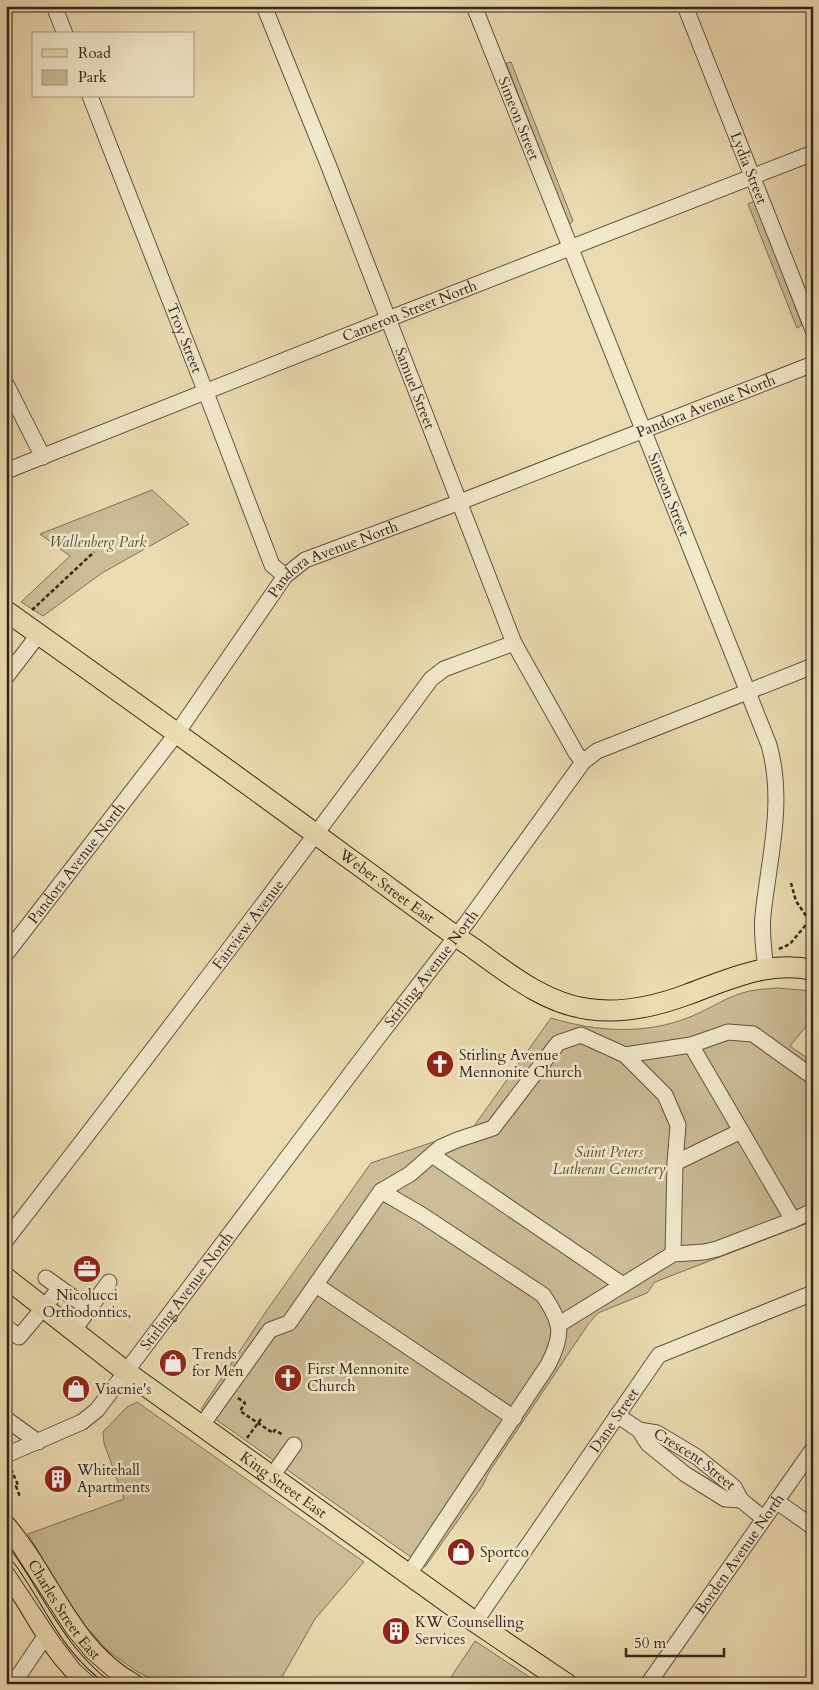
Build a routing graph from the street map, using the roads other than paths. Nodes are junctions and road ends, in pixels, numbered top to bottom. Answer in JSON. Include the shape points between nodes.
{"nodes":[{"id":1,"x":54,"y":6,"type":"edge"},
{"id":2,"x":264,"y":6,"type":"edge"},
{"id":3,"x":474,"y":6,"type":"edge"},
{"id":4,"x":685,"y":6,"type":"edge"},
{"id":5,"x":64,"y":32,"type":"edge"},
{"id":6,"x":91,"y":98,"type":"edge"},
{"id":7,"x":813,"y":153,"type":"edge"},
{"id":8,"x":753,"y":176,"type":"junction"},
{"id":9,"x":571,"y":247,"type":"junction"},
{"id":10,"x":388,"y":319,"type":"junction"},
{"id":11,"x":813,"y":330,"type":"edge"},
{"id":12,"x":813,"y":364,"type":"edge"},
{"id":13,"x":6,"y":384,"type":"edge"},
{"id":14,"x":206,"y":392,"type":"junction"},
{"id":15,"x":643,"y":430,"type":"junction"},
{"id":16,"x":43,"y":457,"type":"junction"},
{"id":17,"x":6,"y":471,"type":"edge"},
{"id":18,"x":460,"y":502,"type":"junction"},
{"id":19,"x":285,"y":576,"type":"junction"},
{"id":20,"x":6,"y":611,"type":"edge"},
{"id":21,"x":39,"y":634,"type":"junction"},
{"id":22,"x":514,"y":643,"type":"junction"},
{"id":23,"x":813,"y":666,"type":"edge"},
{"id":24,"x":6,"y":677,"type":"edge"},
{"id":25,"x":748,"y":691,"type":"junction"},
{"id":26,"x":177,"y":733,"type":"junction"},
{"id":27,"x":583,"y":762,"type":"junction"},
{"id":28,"x":317,"y":835,"type":"junction"},
{"id":29,"x":456,"y":937,"type":"junction"},
{"id":30,"x":7,"y":952,"type":"edge"},
{"id":31,"x":766,"y":969,"type":"junction"},
{"id":32,"x":813,"y":970,"type":"edge"},
{"id":33,"x":691,"y":1045,"type":"junction"},
{"id":34,"x":624,"y":1055,"type":"junction"},
{"id":35,"x":813,"y":1077,"type":"edge"},
{"id":36,"x":741,"y":1131,"type":"junction"},
{"id":37,"x":432,"y":1156,"type":"junction"},
{"id":38,"x":675,"y":1163,"type":"junction"},
{"id":39,"x":382,"y":1191,"type":"junction"},
{"id":40,"x":813,"y":1212,"type":"edge"},
{"id":41,"x":793,"y":1220,"type":"junction"},
{"id":42,"x":6,"y":1240,"type":"edge"},
{"id":43,"x":673,"y":1254,"type":"junction"},
{"id":44,"x":6,"y":1278,"type":"edge"},
{"id":45,"x":46,"y":1278,"type":"dead end"},
{"id":46,"x":109,"y":1282,"type":"dead end"},
{"id":47,"x":316,"y":1285,"type":"junction"},
{"id":48,"x":623,"y":1285,"type":"junction"},
{"id":49,"x":60,"y":1288,"type":"junction"},
{"id":50,"x":813,"y":1293,"type":"edge"},
{"id":51,"x":44,"y":1307,"type":"junction"},
{"id":52,"x":89,"y":1309,"type":"junction"},
{"id":53,"x":558,"y":1325,"type":"junction"},
{"id":54,"x":6,"y":1327,"type":"edge"},
{"id":55,"x":74,"y":1330,"type":"junction"},
{"id":56,"x":125,"y":1371,"type":"junction"},
{"id":57,"x":617,"y":1415,"type":"junction"},
{"id":58,"x":6,"y":1418,"type":"edge"},
{"id":59,"x":514,"y":1418,"type":"junction"},
{"id":60,"x":202,"y":1426,"type":"junction"},
{"id":61,"x":639,"y":1430,"type":"junction"},
{"id":62,"x":288,"y":1440,"type":"road end"},
{"id":63,"x":38,"y":1442,"type":"junction"},
{"id":64,"x":813,"y":1449,"type":"edge"},
{"id":65,"x":6,"y":1455,"type":"edge"},
{"id":66,"x":272,"y":1476,"type":"junction"},
{"id":67,"x":741,"y":1500,"type":"junction"},
{"id":68,"x":776,"y":1501,"type":"junction"},
{"id":69,"x":764,"y":1518,"type":"junction"},
{"id":70,"x":6,"y":1526,"type":"edge"},
{"id":71,"x":813,"y":1527,"type":"edge"},
{"id":72,"x":6,"y":1570,"type":"edge"},
{"id":73,"x":409,"y":1574,"type":"junction"},
{"id":74,"x":475,"y":1622,"type":"junction"},
{"id":75,"x":46,"y":1635,"type":"junction"},
{"id":76,"x":13,"y":1684,"type":"edge"},
{"id":77,"x":89,"y":1684,"type":"edge"},
{"id":78,"x":133,"y":1684,"type":"edge"},
{"id":79,"x":567,"y":1684,"type":"edge"},
{"id":80,"x":648,"y":1684,"type":"edge"}],
"edges":[{"from":1,"to":5,"type":"street"},
{"from":2,"to":10,"type":"street","name":"Samuel Street"},
{"from":3,"to":9,"type":"street","name":"Simeon Street"},
{"from":4,"to":8,"type":"street","name":"Lydia Street"},
{"from":6,"to":14,"type":"street","name":"Troy Street"},
{"from":7,"to":8,"type":"street","name":"Cameron Street North"},
{"from":8,"to":9,"type":"street","name":"Cameron Street North"},
{"from":8,"to":11,"type":"street","name":"Lydia Street"},
{"from":9,"to":10,"type":"street","name":"Cameron Street North"},
{"from":9,"to":15,"type":"street","name":"Simeon Street"},
{"from":10,"to":14,"type":"street","name":"Cameron Street North"},
{"from":10,"to":18,"type":"street","name":"Samuel Street"},
{"from":12,"to":15,"type":"street","name":"Pandora Avenue North"},
{"from":13,"to":16,"type":"street"},
{"from":14,"to":16,"type":"street","name":"Cameron Street North"},
{"from":14,"to":19,"type":"street","name":"Troy Street","via":[[272,565]]},
{"from":15,"to":18,"type":"street","name":"Pandora Avenue North"},
{"from":15,"to":25,"type":"street","name":"Simeon Street"},
{"from":16,"to":17,"type":"street","name":"Cameron Street North"},
{"from":18,"to":19,"type":"street","name":"Pandora Avenue North","via":[[305,560]]},
{"from":18,"to":22,"type":"street","name":"Samuel Street"},
{"from":19,"to":26,"type":"street","name":"Pandora Avenue North"},
{"from":20,"to":21,"type":"main road","name":"Weber Street East"},
{"from":21,"to":24,"type":"street"},
{"from":21,"to":26,"type":"main road","name":"Weber Street East"},
{"from":22,"to":27,"type":"street","name":"Samuel Street"},
{"from":22,"to":28,"type":"street","name":"Fairview Avenue","via":[[444,669],[431,679]]},
{"from":23,"to":25,"type":"street","name":"Stirling Avenue North"},
{"from":25,"to":27,"type":"street","name":"Stirling Avenue North","via":[[597,751]]},
{"from":25,"to":31,"type":"street","name":"Simeon Street","via":[[769,745],[776,780],[776,822],[762,918]]},
{"from":26,"to":28,"type":"main road","name":"Weber Street East"},
{"from":26,"to":30,"type":"street","name":"Pandora Avenue North"},
{"from":27,"to":29,"type":"street","name":"Stirling Avenue North"},
{"from":28,"to":29,"type":"main road","name":"Weber Street East"},
{"from":28,"to":42,"type":"street","name":"Fairview Avenue"},
{"from":29,"to":31,"type":"main road","name":"Weber Street East","via":[[527,987],[588,1009],[639,1008],[684,996],[733,976]]},
{"from":29,"to":56,"type":"street","name":"Stirling Avenue North"},
{"from":31,"to":32,"type":"main road","name":"Weber Street East"},
{"from":33,"to":34,"type":"street"},
{"from":33,"to":35,"type":"street","via":[[728,1032],[753,1034]]},
{"from":33,"to":36,"type":"street"},
{"from":34,"to":37,"type":"street","via":[[581,1035],[558,1043],[493,1128],[441,1147]]},
{"from":34,"to":38,"type":"street","via":[[664,1095],[678,1125]]},
{"from":36,"to":38,"type":"street"},
{"from":36,"to":41,"type":"street"},
{"from":37,"to":39,"type":"street"},
{"from":37,"to":48,"type":"street"},
{"from":38,"to":43,"type":"street"},
{"from":39,"to":47,"type":"street"},
{"from":39,"to":53,"type":"street","via":[[543,1295]]},
{"from":40,"to":41,"type":"street"},
{"from":41,"to":43,"type":"street","via":[[717,1249]]},
{"from":43,"to":48,"type":"street"},
{"from":44,"to":51,"type":"main road","name":"King Street East"},
{"from":45,"to":49,"type":"street"},
{"from":46,"to":52,"type":"street"},
{"from":47,"to":59,"type":"street"},
{"from":47,"to":60,"type":"street","via":[[289,1323],[270,1330]]},
{"from":48,"to":53,"type":"street"},
{"from":49,"to":51,"type":"street"},
{"from":49,"to":52,"type":"street"},
{"from":50,"to":57,"type":"street","name":"Dane Street","via":[[659,1356]]},
{"from":51,"to":54,"type":"street","via":[[19,1337]]},
{"from":51,"to":55,"type":"main road","name":"King Street East"},
{"from":52,"to":55,"type":"street"},
{"from":53,"to":59,"type":"street","via":[[557,1349]]},
{"from":55,"to":56,"type":"main road","name":"King Street East"},
{"from":56,"to":60,"type":"main road","name":"King Street East"},
{"from":56,"to":63,"type":"street","name":"Stirling Avenue North","via":[[90,1417]]},
{"from":57,"to":61,"type":"street","name":"Crescent Street"},
{"from":57,"to":74,"type":"street","name":"Dane Street"},
{"from":58,"to":63,"type":"street"},
{"from":59,"to":73,"type":"street"},
{"from":60,"to":66,"type":"main road","name":"King Street East"},
{"from":61,"to":67,"type":"street","name":"Crescent Street","via":[[657,1433],[697,1457],[734,1487]]},
{"from":61,"to":67,"type":"street","name":"Crescent Street","via":[[648,1444],[684,1474],[725,1499]]},
{"from":62,"to":66,"type":"street"},
{"from":63,"to":65,"type":"street","name":"Stirling Avenue North"},
{"from":64,"to":68,"type":"street","name":"Borden Avenue North"},
{"from":66,"to":73,"type":"main road","name":"King Street East"},
{"from":67,"to":69,"type":"street","name":"Crescent Street"},
{"from":68,"to":69,"type":"street","name":"Borden Avenue North"},
{"from":68,"to":71,"type":"street"},
{"from":69,"to":80,"type":"street","name":"Borden Avenue North"},
{"from":70,"to":78,"type":"main road","name":"Charles Street East","via":[[19,1541],[68,1622],[93,1652]]},
{"from":72,"to":75,"type":"main road","name":"Charles Street East"},
{"from":73,"to":74,"type":"main road","name":"King Street East"},
{"from":74,"to":79,"type":"main road","name":"King Street East"},
{"from":75,"to":76,"type":"street"},
{"from":75,"to":77,"type":"main road","name":"Charles Street East","via":[[72,1669]]}]}
